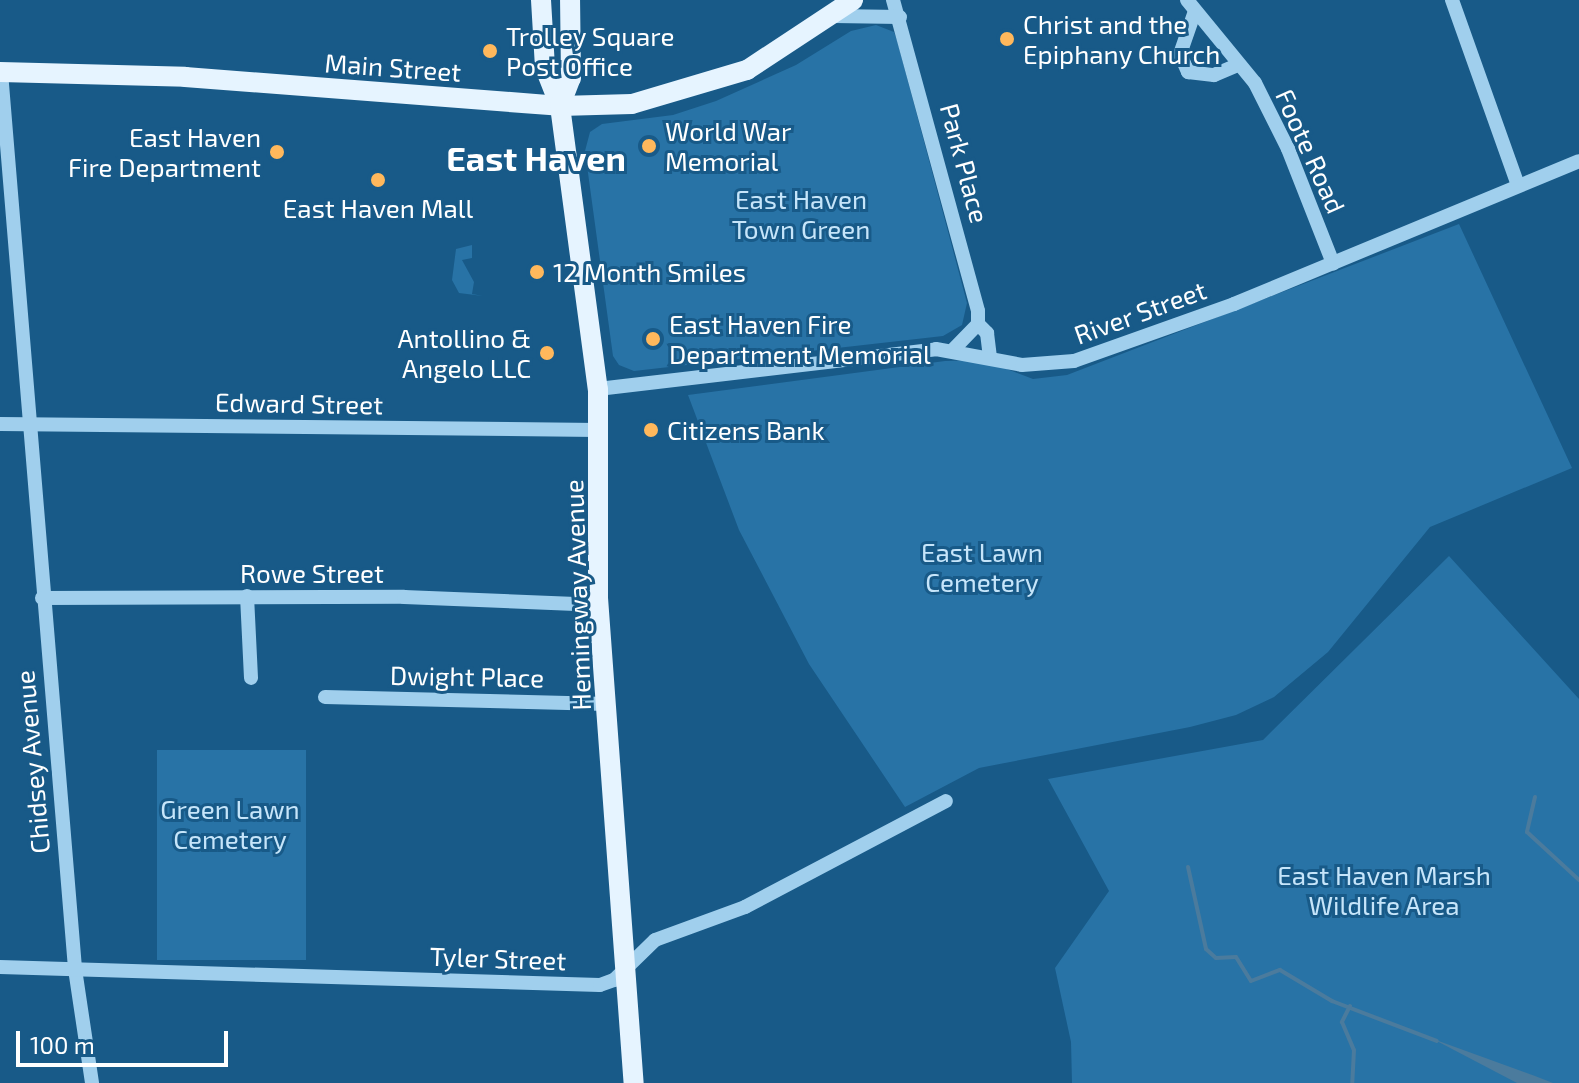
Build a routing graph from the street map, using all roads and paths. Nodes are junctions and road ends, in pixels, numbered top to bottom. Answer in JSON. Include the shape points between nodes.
{"nodes":[{"id":1,"x":541,"y":0,"type":"edge"},
{"id":2,"x":570,"y":0,"type":"edge"},
{"id":3,"x":853,"y":0,"type":"edge"},
{"id":4,"x":893,"y":0,"type":"edge"},
{"id":5,"x":1452,"y":0,"type":"edge"},
{"id":6,"x":1191,"y":6,"type":"edge"},
{"id":7,"x":834,"y":16,"type":"junction"},
{"id":8,"x":900,"y":17,"type":"junction"},
{"id":9,"x":1237,"y":65,"type":"junction"},
{"id":10,"x":0,"y":72,"type":"edge"},
{"id":11,"x":560,"y":106,"type":"junction"},
{"id":12,"x":1579,"y":161,"type":"edge"},
{"id":13,"x":1518,"y":185,"type":"junction"},
{"id":14,"x":1333,"y":263,"type":"junction"},
{"id":15,"x":978,"y":324,"type":"junction"},
{"id":16,"x":954,"y":349,"type":"junction"},
{"id":17,"x":990,"y":356,"type":"junction"},
{"id":18,"x":598,"y":389,"type":"junction"},
{"id":19,"x":0,"y":424,"type":"edge"},
{"id":20,"x":30,"y":425,"type":"junction"},
{"id":21,"x":598,"y":430,"type":"junction"},
{"id":22,"x":247,"y":596,"type":"junction"},
{"id":23,"x":42,"y":598,"type":"junction"},
{"id":24,"x":582,"y":604,"type":"dead end"},
{"id":25,"x":251,"y":678,"type":"dead end"},
{"id":26,"x":325,"y":697,"type":"dead end"},
{"id":27,"x":607,"y":704,"type":"junction"},
{"id":28,"x":946,"y":801,"type":"dead end"},
{"id":29,"x":628,"y":965,"type":"junction"},
{"id":30,"x":0,"y":967,"type":"edge"},
{"id":31,"x":75,"y":969,"type":"junction"},
{"id":32,"x":92,"y":1083,"type":"edge"},
{"id":33,"x":634,"y":1083,"type":"edge"}],
"edges":[{"from":1,"to":11,"type":"main road","name":"Hemingway Avenue","via":[[545,68]]},
{"from":2,"to":11,"type":"main road","name":"Hemingway Avenue","via":[[571,78]]},
{"from":3,"to":7,"type":"main road","name":"Main Street"},
{"from":4,"to":8,"type":"street","name":"Park Place"},
{"from":5,"to":13,"type":"street"},
{"from":6,"to":9,"type":"street","name":"Foote Road"},
{"from":6,"to":9,"type":"street","name":"Foote Road","via":[[1180,54],[1188,72],[1214,75]]},
{"from":7,"to":8,"type":"street"},
{"from":7,"to":11,"type":"main road","name":"Main Street","via":[[747,70],[663,99]]},
{"from":8,"to":15,"type":"street","name":"Park Place"},
{"from":9,"to":14,"type":"street","name":"Foote Road","via":[[1255,83],[1288,149]]},
{"from":10,"to":11,"type":"main road","name":"Main Street","via":[[200,78]]},
{"from":10,"to":20,"type":"street","name":"Chidsey Avenue"},
{"from":11,"to":18,"type":"main road","name":"Hemingway Avenue"},
{"from":12,"to":13,"type":"street","name":"River Street"},
{"from":13,"to":14,"type":"street","name":"River Street"},
{"from":14,"to":17,"type":"street","name":"River Street","via":[[1142,340],[1074,361],[1022,365]]},
{"from":15,"to":16,"type":"street"},
{"from":15,"to":17,"type":"street","name":"Park Place","via":[[987,333]]},
{"from":16,"to":17,"type":"street","name":"River Street"},
{"from":16,"to":18,"type":"street","name":"River Street"},
{"from":18,"to":21,"type":"main road","name":"Hemingway Avenue"},
{"from":19,"to":20,"type":"street","name":"Edward Street"},
{"from":20,"to":21,"type":"street","name":"Edward Street"},
{"from":20,"to":23,"type":"street","name":"Chidsey Avenue"},
{"from":21,"to":27,"type":"main road","name":"Hemingway Avenue","via":[[596,529]]},
{"from":22,"to":23,"type":"street","name":"Rowe Street"},
{"from":22,"to":24,"type":"street","name":"Rowe Street"},
{"from":22,"to":25,"type":"street"},
{"from":23,"to":31,"type":"street","name":"Chidsey Avenue"},
{"from":26,"to":27,"type":"street","name":"Dwight Place"},
{"from":27,"to":29,"type":"main road","name":"Hemingway Avenue"},
{"from":28,"to":29,"type":"street","name":"Tyler Street","via":[[745,907],[655,940]]},
{"from":29,"to":31,"type":"street","name":"Tyler Street","via":[[600,985]]},
{"from":29,"to":33,"type":"main road","name":"Hemingway Avenue"},
{"from":30,"to":31,"type":"street","name":"Tyler Street"},
{"from":31,"to":32,"type":"street","name":"Chidsey Avenue"}]}
